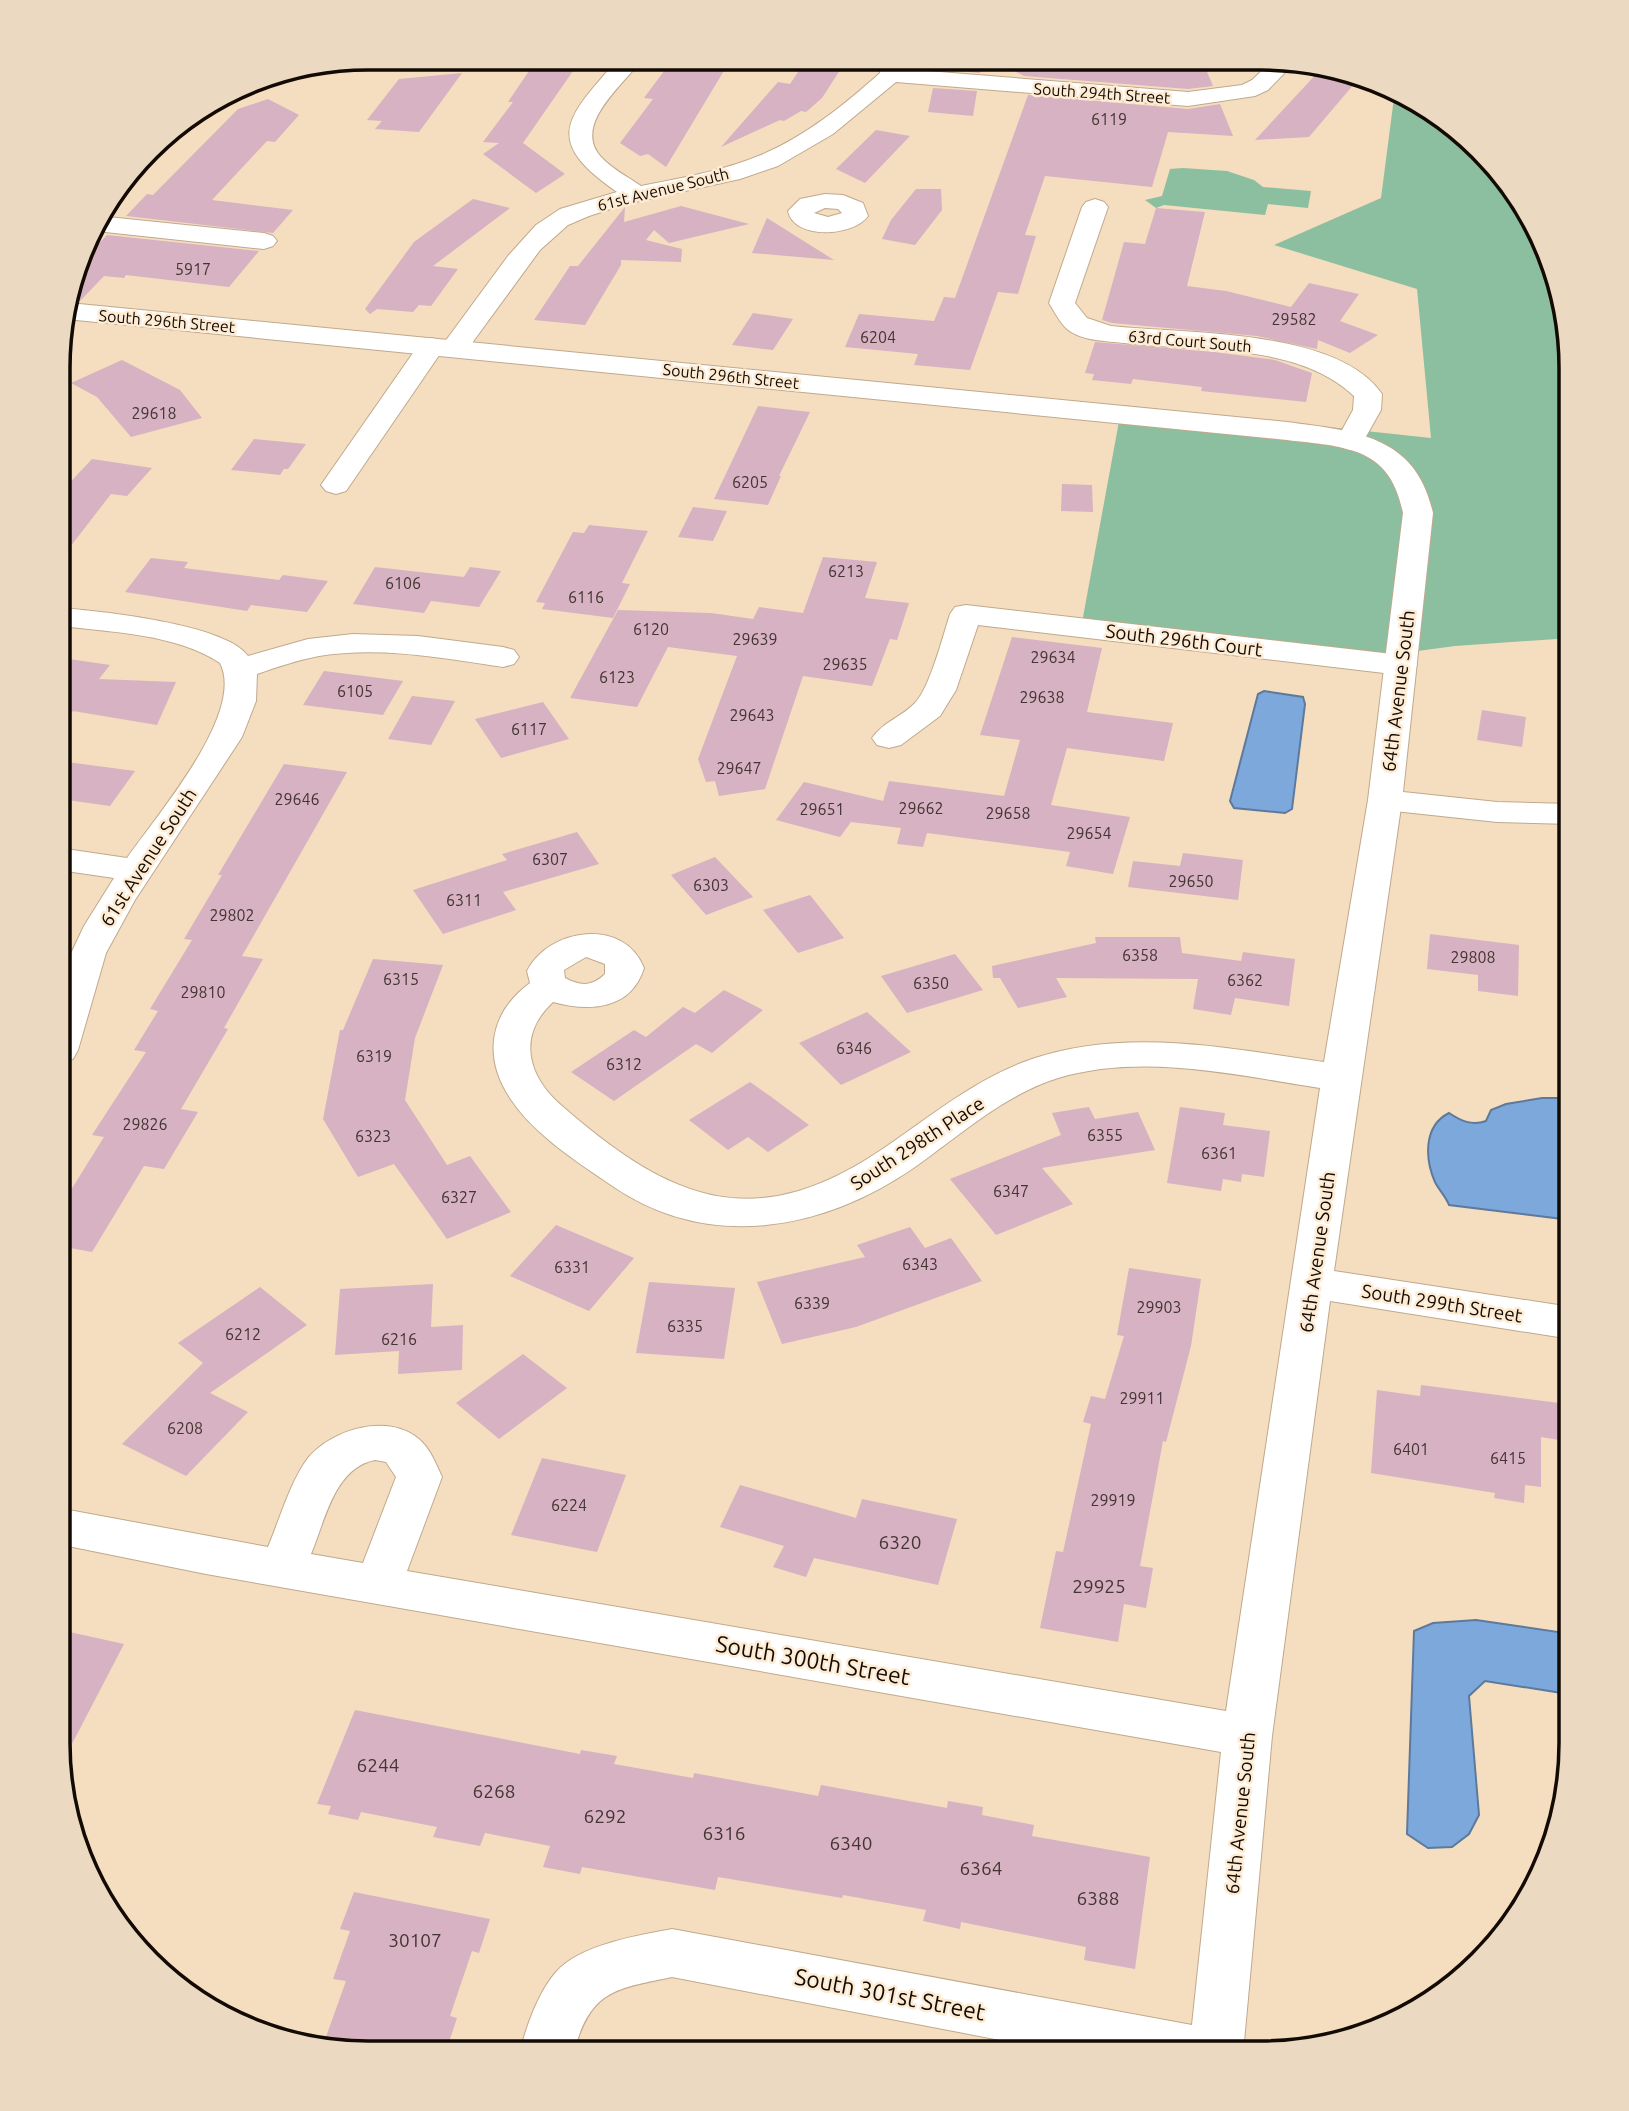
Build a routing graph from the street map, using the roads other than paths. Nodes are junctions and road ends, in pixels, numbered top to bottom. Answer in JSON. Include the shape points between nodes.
{"nodes":[{"id":1,"x":621,"y":70,"type":"edge"},
{"id":2,"x":888,"y":70,"type":"edge"},
{"id":3,"x":919,"y":70,"type":"edge"},
{"id":4,"x":1275,"y":71,"type":"edge"},
{"id":5,"x":1260,"y":85,"type":"junction"},
{"id":6,"x":1188,"y":99,"type":"junction"},
{"id":7,"x":749,"y":168,"type":"junction"},
{"id":8,"x":636,"y":194,"type":"junction"},
{"id":9,"x":825,"y":201,"type":"dead end"},
{"id":10,"x":1095,"y":207,"type":"dead end"},
{"id":11,"x":107,"y":224,"type":"edge"},
{"id":12,"x":264,"y":241,"type":"dead end"},
{"id":13,"x":76,"y":312,"type":"edge"},
{"id":14,"x":443,"y":347,"type":"junction"},
{"id":15,"x":1350,"y":441,"type":"junction"},
{"id":16,"x":1392,"y":459,"type":"joint"},
{"id":17,"x":337,"y":485,"type":"dead end"},
{"id":18,"x":70,"y":618,"type":"edge"},
{"id":19,"x":503,"y":657,"type":"dead end"},
{"id":20,"x":1401,"y":666,"type":"junction"},
{"id":21,"x":238,"y":669,"type":"junction"},
{"id":22,"x":889,"y":738,"type":"dead end"},
{"id":23,"x":1385,"y":800,"type":"junction"},
{"id":24,"x":1559,"y":814,"type":"edge"},
{"id":25,"x":70,"y":860,"type":"edge"},
{"id":26,"x":138,"y":870,"type":"junction"},
{"id":27,"x":551,"y":985,"type":"dead end"},
{"id":28,"x":70,"y":1008,"type":"edge"},
{"id":29,"x":1341,"y":1078,"type":"junction"},
{"id":30,"x":1314,"y":1283,"type":"junction"},
{"id":31,"x":1559,"y":1321,"type":"edge"},
{"id":32,"x":70,"y":1528,"type":"edge"},
{"id":33,"x":282,"y":1568,"type":"junction"},
{"id":34,"x":378,"y":1585,"type":"junction"},
{"id":35,"x":1247,"y":1736,"type":"junction"},
{"id":36,"x":550,"y":2041,"type":"edge"},
{"id":37,"x":1140,"y":2041,"type":"edge"},
{"id":38,"x":1217,"y":2041,"type":"edge"}],
"edges":[{"from":1,"to":8,"type":"street","via":[[586,113],[579,144],[592,161]]},
{"from":2,"to":7,"type":"street","name":"61st Avenue South","via":[[853,111],[819,134]]},
{"from":3,"to":6,"type":"street","name":"South 294th Street"},
{"from":4,"to":5,"type":"street"},
{"from":5,"to":6,"type":"street","name":"South 294th Street","via":[[1230,95]]},
{"from":5,"to":6,"type":"street","via":[[1259,100],[1247,106]]},
{"from":7,"to":8,"type":"street","name":"61st Avenue South"},
{"from":7,"to":9,"type":"street"},
{"from":8,"to":14,"type":"street","name":"61st Avenue South","via":[[559,220]]},
{"from":10,"to":15,"type":"street","name":"63rd Court South","via":[[1062,303],[1077,324],[1097,332],[1282,350],[1313,358],[1357,381],[1368,394],[1367,410]]},
{"from":11,"to":12,"type":"street"},
{"from":13,"to":14,"type":"street","name":"South 296th Street"},
{"from":14,"to":15,"type":"street","name":"South 296th Street"},
{"from":14,"to":17,"type":"street","name":"61st Avenue South"},
{"from":15,"to":16,"type":"street","name":"South 296th Street"},
{"from":16,"to":20,"type":"street","name":"64th Avenue South","via":[[1411,481],[1418,513]]},
{"from":18,"to":21,"type":"street","via":[[167,633],[215,647],[232,656]]},
{"from":19,"to":21,"type":"street","via":[[349,644],[312,648]]},
{"from":20,"to":22,"type":"street","name":"South 296th Court","via":[[966,614],[940,690],[928,709]]},
{"from":20,"to":23,"type":"street","name":"64th Avenue South"},
{"from":21,"to":26,"type":"street","name":"61st Avenue South","via":[[241,687],[234,722]]},
{"from":23,"to":24,"type":"street"},
{"from":23,"to":29,"type":"street","name":"64th Avenue South"},
{"from":25,"to":26,"type":"street"},
{"from":26,"to":28,"type":"street","name":"61st Avenue South","via":[[98,934],[79,974]]},
{"from":27,"to":29,"type":"street","name":"South 298th Place","via":[[528,1004],[511,1036],[512,1064],[528,1096],[630,1178],[660,1195],[712,1212],[766,1213],[834,1195],[881,1171],[998,1089],[1072,1061],[1152,1055]]},
{"from":29,"to":30,"type":"street","name":"64th Avenue South"},
{"from":30,"to":31,"type":"street","name":"South 299th Street"},
{"from":30,"to":35,"type":"street","name":"64th Avenue South"},
{"from":32,"to":33,"type":"street","name":"South 300th Street"},
{"from":33,"to":34,"type":"street","name":"South 300th Street"},
{"from":33,"to":34,"type":"street","via":[[331,1460],[360,1444],[378,1443],[407,1453],[419,1477]]},
{"from":34,"to":35,"type":"street","name":"South 300th Street"},
{"from":35,"to":38,"type":"street","name":"64th Avenue South"},
{"from":36,"to":37,"type":"street","name":"South 301st Street","via":[[579,1984],[625,1962],[673,1953]]}]}
